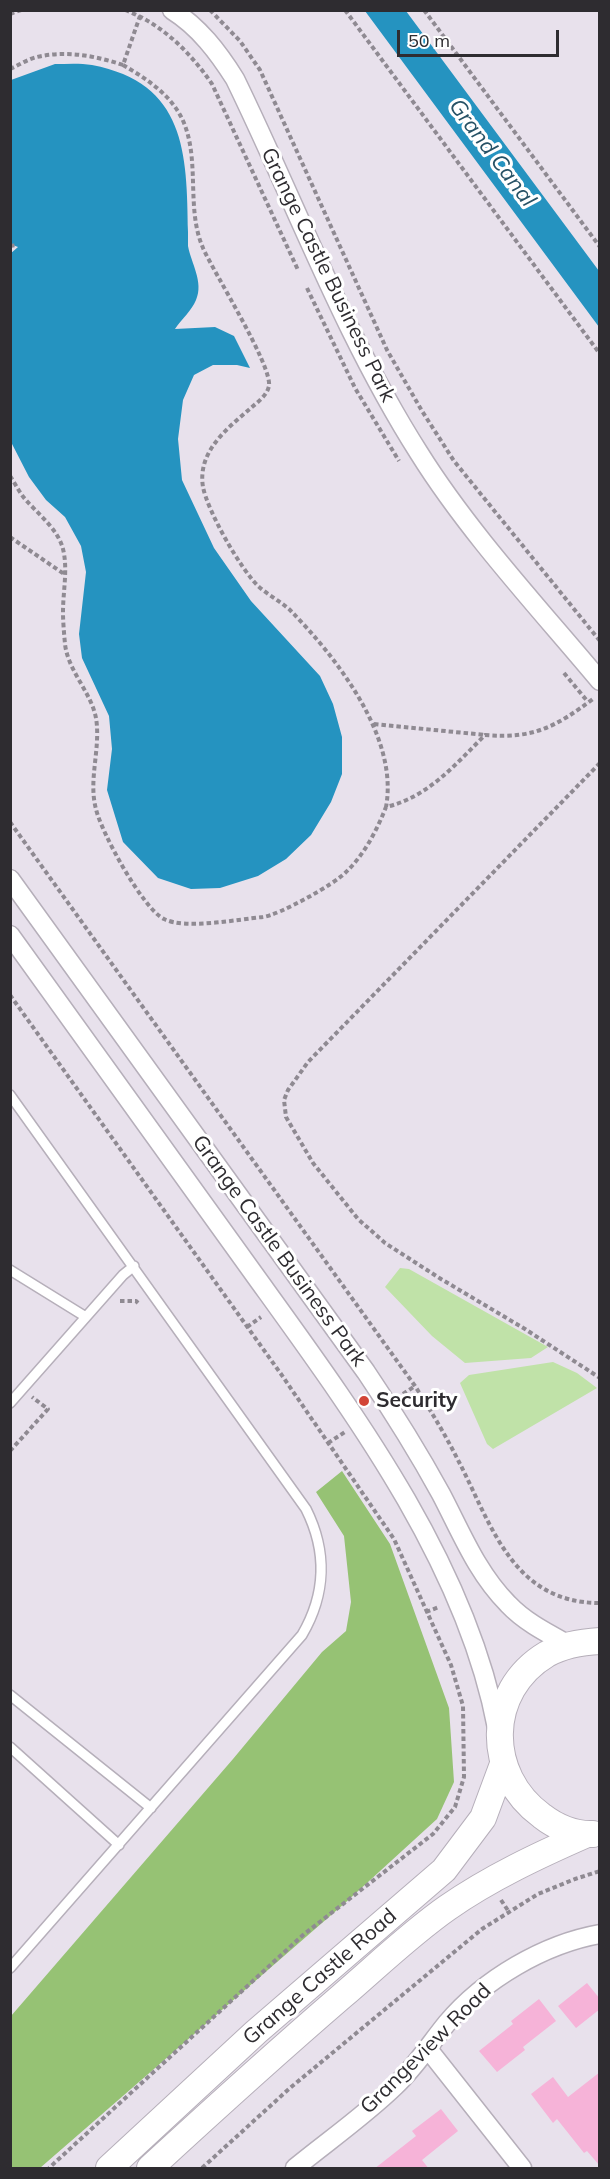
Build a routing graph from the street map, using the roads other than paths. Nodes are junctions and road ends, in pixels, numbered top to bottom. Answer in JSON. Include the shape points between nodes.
{"nodes":[{"id":1,"x":172,"y":10,"type":"edge"},
{"id":2,"x":600,"y":681,"type":"edge"},
{"id":3,"x":10,"y":879,"type":"edge"},
{"id":4,"x":10,"y":935,"type":"edge"},
{"id":5,"x":10,"y":1095,"type":"edge"},
{"id":6,"x":134,"y":1266,"type":"junction"},
{"id":7,"x":10,"y":1270,"type":"edge"},
{"id":8,"x":86,"y":1317,"type":"junction"},
{"id":9,"x":10,"y":1403,"type":"edge"},
{"id":10,"x":600,"y":1641,"type":"edge"},
{"id":11,"x":569,"y":1645,"type":"junction"},
{"id":12,"x":10,"y":1695,"type":"edge"},
{"id":13,"x":499,"y":1739,"type":"junction"},
{"id":14,"x":10,"y":1747,"type":"edge"},
{"id":15,"x":503,"y":1764,"type":"junction"},
{"id":16,"x":151,"y":1809,"type":"junction"},
{"id":17,"x":593,"y":1834,"type":"edge"},
{"id":18,"x":119,"y":1845,"type":"junction"},
{"id":19,"x":600,"y":1934,"type":"edge"},
{"id":20,"x":13,"y":1961,"type":"edge"},
{"id":21,"x":428,"y":2049,"type":"junction"},
{"id":22,"x":108,"y":2169,"type":"edge"},
{"id":23,"x":150,"y":2169,"type":"edge"},
{"id":24,"x":296,"y":2169,"type":"edge"},
{"id":25,"x":522,"y":2169,"type":"edge"}],
"edges":[{"from":1,"to":2,"type":"street","name":"Grange Castle Business Park","via":[[198,30],[235,79],[351,331],[420,455],[483,541]]},
{"from":3,"to":11,"type":"street","name":"Grange Castle Business Park","via":[[366,1372],[418,1454],[490,1582],[528,1621]]},
{"from":4,"to":13,"type":"street","name":"Grange Castle Business Park","via":[[324,1372],[399,1487],[464,1620],[492,1703]]},
{"from":5,"to":6,"type":"lane"},
{"from":6,"to":8,"type":"lane"},
{"from":6,"to":16,"type":"lane","via":[[306,1509],[321,1555],[318,1601],[302,1635]]},
{"from":7,"to":8,"type":"lane"},
{"from":8,"to":9,"type":"lane"},
{"from":10,"to":11,"type":"main road","name":"Grange Castle Road"},
{"from":11,"to":13,"type":"main road","name":"Grange Castle Road","via":[[533,1664],[514,1686],[504,1706]]},
{"from":12,"to":16,"type":"lane"},
{"from":13,"to":15,"type":"main road","name":"Grange Castle Road"},
{"from":14,"to":18,"type":"lane"},
{"from":15,"to":17,"type":"main road","name":"Grange Castle Road","via":[[513,1787],[528,1806],[552,1824]]},
{"from":15,"to":22,"type":"main road","name":"Grange Castle Road","via":[[483,1818],[444,1870],[256,2032]]},
{"from":16,"to":18,"type":"lane"},
{"from":17,"to":23,"type":"main road","name":"Grange Castle Road","via":[[547,1852],[489,1883],[417,1930]]},
{"from":18,"to":20,"type":"lane"},
{"from":19,"to":21,"type":"street","name":"Grangeview Road","via":[[524,1960],[497,1978],[472,1997]]},
{"from":21,"to":24,"type":"street","name":"Grangeview Road","via":[[393,2088]]},
{"from":21,"to":25,"type":"street"}]}
